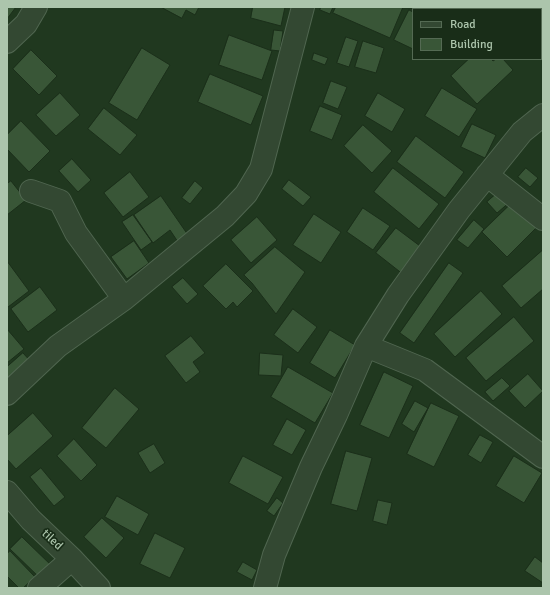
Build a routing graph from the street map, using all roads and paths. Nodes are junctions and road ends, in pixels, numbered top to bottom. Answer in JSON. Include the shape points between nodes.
{"nodes":[{"id":1,"x":36,"y":7,"type":"edge"},
{"id":2,"x":303,"y":7,"type":"edge"},
{"id":3,"x":7,"y":42,"type":"edge"},
{"id":4,"x":543,"y":115,"type":"edge"},
{"id":5,"x":487,"y":175,"type":"junction"},
{"id":6,"x":31,"y":191,"type":"dead end"},
{"id":7,"x":543,"y":219,"type":"edge"},
{"id":8,"x":124,"y":299,"type":"junction"},
{"id":9,"x":366,"y":346,"type":"junction"},
{"id":10,"x":7,"y":394,"type":"edge"},
{"id":11,"x":543,"y":457,"type":"edge"},
{"id":12,"x":7,"y":492,"type":"edge"},
{"id":13,"x":72,"y":559,"type":"junction"},
{"id":14,"x":39,"y":588,"type":"edge"},
{"id":15,"x":99,"y":588,"type":"edge"},
{"id":16,"x":265,"y":588,"type":"edge"}],
"edges":[{"from":1,"to":3,"type":"street","via":[[26,24]]},
{"from":2,"to":8,"type":"street","via":[[261,169],[246,194],[225,216]]},
{"from":4,"to":5,"type":"street","via":[[522,132]]},
{"from":5,"to":7,"type":"street"},
{"from":5,"to":9,"type":"street","via":[[398,295]]},
{"from":6,"to":8,"type":"street","via":[[60,201],[76,233]]},
{"from":8,"to":10,"type":"street","via":[[58,346]]},
{"from":9,"to":11,"type":"street","via":[[425,370]]},
{"from":9,"to":16,"type":"street","via":[[274,555]]},
{"from":12,"to":13,"type":"street","name":"tiled","via":[[31,520]]},
{"from":13,"to":14,"type":"street"},
{"from":13,"to":15,"type":"street","name":"tiled"}]}
